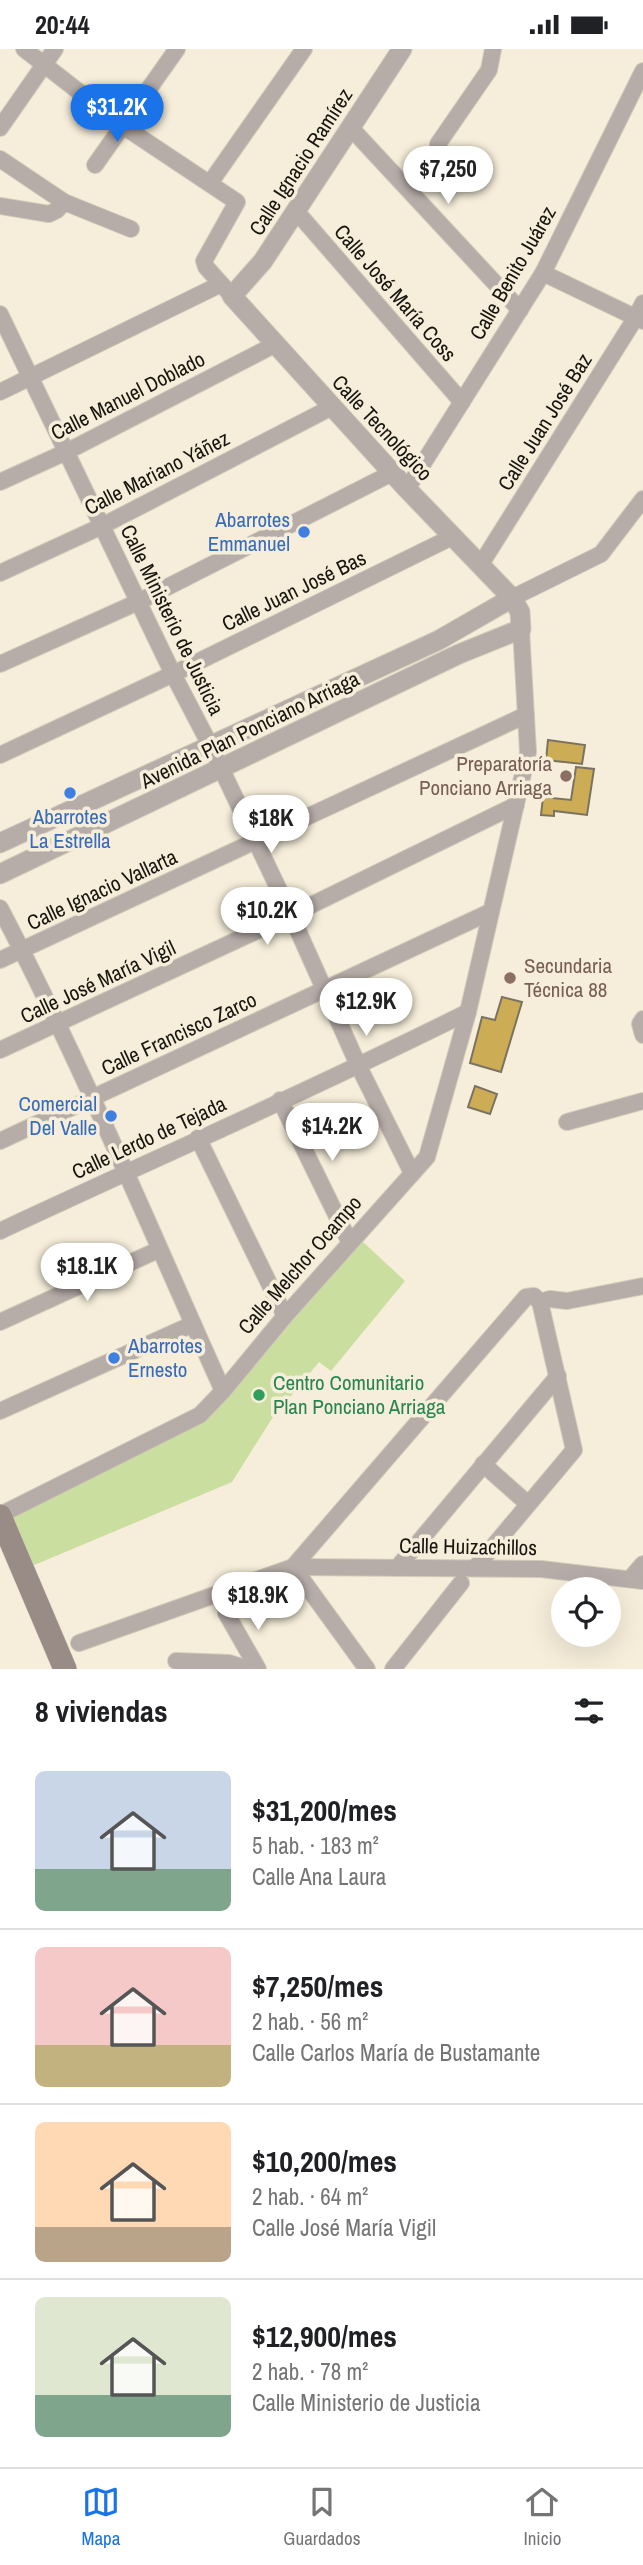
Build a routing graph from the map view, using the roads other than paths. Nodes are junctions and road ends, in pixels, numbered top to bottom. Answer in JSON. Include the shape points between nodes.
{"nodes":[{"id":1,"x":24,"y":49,"type":"edge"},
{"id":2,"x":55,"y":49,"type":"edge"},
{"id":3,"x":177,"y":49,"type":"edge"},
{"id":4,"x":304,"y":49,"type":"edge"},
{"id":5,"x":402,"y":49,"type":"edge"},
{"id":6,"x":494,"y":49,"type":"edge"},
{"id":7,"x":44,"y":64,"type":"junction"},
{"id":8,"x":643,"y":71,"type":"edge"},
{"id":9,"x":123,"y":126,"type":"junction"},
{"id":10,"x":350,"y":127,"type":"junction"},
{"id":11,"x":0,"y":128,"type":"edge"},
{"id":12,"x":438,"y":144,"type":"dead end"},
{"id":13,"x":0,"y":159,"type":"edge"},
{"id":14,"x":95,"y":165,"type":"dead end"},
{"id":15,"x":210,"y":183,"type":"junction"},
{"id":16,"x":64,"y":202,"type":"junction"},
{"id":17,"x":0,"y":206,"type":"edge"},
{"id":18,"x":296,"y":211,"type":"junction"},
{"id":19,"x":131,"y":229,"type":"dead end"},
{"id":20,"x":543,"y":272,"type":"junction"},
{"id":21,"x":227,"y":290,"type":"junction"},
{"id":22,"x":520,"y":310,"type":"junction"},
{"id":23,"x":0,"y":314,"type":"edge"},
{"id":24,"x":641,"y":314,"type":"edge"},
{"id":25,"x":274,"y":345,"type":"junction"},
{"id":26,"x":30,"y":377,"type":"junction"},
{"id":27,"x":0,"y":392,"type":"edge"},
{"id":28,"x":461,"y":402,"type":"junction"},
{"id":29,"x":332,"y":407,"type":"junction"},
{"id":30,"x":66,"y":452,"type":"junction"},
{"id":31,"x":392,"y":473,"type":"junction"},
{"id":32,"x":0,"y":482,"type":"edge"},
{"id":33,"x":407,"y":489,"type":"junction"},
{"id":34,"x":643,"y":499,"type":"edge"},
{"id":35,"x":102,"y":526,"type":"junction"},
{"id":36,"x":454,"y":536,"type":"junction"},
{"id":37,"x":481,"y":564,"type":"junction"},
{"id":38,"x":0,"y":573,"type":"edge"},
{"id":39,"x":512,"y":598,"type":"junction"},
{"id":40,"x":138,"y":602,"type":"junction"},
{"id":41,"x":521,"y":629,"type":"junction"},
{"id":42,"x":439,"y":640,"type":"junction"},
{"id":43,"x":459,"y":654,"type":"junction"},
{"id":44,"x":0,"y":664,"type":"edge"},
{"id":45,"x":173,"y":674,"type":"junction"},
{"id":46,"x":526,"y":715,"type":"junction"},
{"id":47,"x":210,"y":745,"type":"junction"},
{"id":48,"x":0,"y":755,"type":"edge"},
{"id":49,"x":222,"y":769,"type":"junction"},
{"id":50,"x":516,"y":805,"type":"junction"},
{"id":51,"x":256,"y":842,"type":"junction"},
{"id":52,"x":0,"y":843,"type":"edge"},
{"id":53,"x":0,"y":874,"type":"edge"},
{"id":54,"x":0,"y":908,"type":"edge"},
{"id":55,"x":490,"y":912,"type":"junction"},
{"id":56,"x":292,"y":915,"type":"junction"},
{"id":57,"x":22,"y":950,"type":"junction"},
{"id":58,"x":0,"y":960,"type":"edge"},
{"id":59,"x":323,"y":990,"type":"junction"},
{"id":60,"x":468,"y":1011,"type":"junction"},
{"id":61,"x":57,"y":1023,"type":"junction"},
{"id":62,"x":0,"y":1050,"type":"edge"},
{"id":63,"x":359,"y":1067,"type":"junction"},
{"id":64,"x":92,"y":1098,"type":"junction"},
{"id":65,"x":281,"y":1100,"type":"junction"},
{"id":66,"x":643,"y":1101,"type":"edge"},
{"id":67,"x":566,"y":1122,"type":"dead end"},
{"id":68,"x":198,"y":1138,"type":"junction"},
{"id":69,"x":0,"y":1141,"type":"edge"},
{"id":70,"x":126,"y":1171,"type":"junction"},
{"id":71,"x":412,"y":1173,"type":"junction"},
{"id":72,"x":0,"y":1231,"type":"edge"},
{"id":73,"x":350,"y":1243,"type":"junction"},
{"id":74,"x":159,"y":1250,"type":"junction"},
{"id":75,"x":643,"y":1286,"type":"edge"},
{"id":76,"x":540,"y":1302,"type":"junction"},
{"id":77,"x":285,"y":1316,"type":"junction"},
{"id":78,"x":0,"y":1322,"type":"edge"},
{"id":79,"x":193,"y":1324,"type":"junction"},
{"id":80,"x":558,"y":1376,"type":"junction"},
{"id":81,"x":223,"y":1391,"type":"junction"},
{"id":82,"x":0,"y":1411,"type":"edge"},
{"id":83,"x":484,"y":1464,"type":"junction"},
{"id":84,"x":528,"y":1504,"type":"junction"},
{"id":85,"x":0,"y":1516,"type":"edge"},
{"id":86,"x":643,"y":1564,"type":"edge"},
{"id":87,"x":293,"y":1567,"type":"junction"},
{"id":88,"x":397,"y":1567,"type":"junction"},
{"id":89,"x":475,"y":1568,"type":"junction"},
{"id":90,"x":636,"y":1580,"type":"edge"},
{"id":91,"x":461,"y":1583,"type":"dead end"},
{"id":92,"x":226,"y":1613,"type":"dead end"},
{"id":93,"x":79,"y":1643,"type":"dead end"},
{"id":94,"x":176,"y":1661,"type":"dead end"},
{"id":95,"x":65,"y":1669,"type":"edge"},
{"id":96,"x":248,"y":1669,"type":"edge"},
{"id":97,"x":258,"y":1669,"type":"edge"},
{"id":98,"x":367,"y":1669,"type":"edge"},
{"id":99,"x":393,"y":1669,"type":"edge"}],
"edges":[{"from":1,"to":7,"type":"street"},
{"from":2,"to":7,"type":"street"},
{"from":3,"to":9,"type":"street"},
{"from":4,"to":15,"type":"street"},
{"from":5,"to":10,"type":"street","name":"Calle Ignacio Ramírez"},
{"from":6,"to":12,"type":"street","via":[[489,70]]},
{"from":7,"to":9,"type":"street"},
{"from":7,"to":11,"type":"street"},
{"from":8,"to":20,"type":"street","name":"Calle Benito Juárez"},
{"from":9,"to":14,"type":"street"},
{"from":9,"to":15,"type":"street"},
{"from":10,"to":18,"type":"street","name":"Calle Ignacio Ramírez"},
{"from":10,"to":22,"type":"street"},
{"from":13,"to":16,"type":"street"},
{"from":15,"to":21,"type":"street","via":[[237,202],[204,261]]},
{"from":16,"to":17,"type":"street","via":[[49,214]]},
{"from":16,"to":19,"type":"street"},
{"from":18,"to":21,"type":"street","name":"Calle Ignacio Ramírez","via":[[263,261]]},
{"from":18,"to":28,"type":"street","name":"Calle José María Coss"},
{"from":20,"to":22,"type":"street","name":"Calle Benito Juárez"},
{"from":20,"to":24,"type":"street"},
{"from":21,"to":25,"type":"street","name":"Calle Tecnológico"},
{"from":21,"to":26,"type":"street","name":"Calle Ignacio Ramírez"},
{"from":22,"to":28,"type":"street","name":"Calle Benito Juárez"},
{"from":23,"to":26,"type":"street","name":"Calle Ministerio de Justicia"},
{"from":24,"to":37,"type":"street","name":"Calle Juan José Baz"},
{"from":25,"to":29,"type":"street","name":"Calle Tecnológico"},
{"from":25,"to":30,"type":"street","name":"Calle Manuel Doblado"},
{"from":26,"to":27,"type":"street","name":"Calle Ignacio Ramírez"},
{"from":26,"to":30,"type":"street","name":"Calle Ministerio de Justicia"},
{"from":28,"to":33,"type":"street","name":"Calle Benito Juárez"},
{"from":29,"to":31,"type":"street","name":"Calle Tecnológico"},
{"from":29,"to":35,"type":"street","name":"Calle Mariano Yáñez"},
{"from":30,"to":32,"type":"street","name":"Calle Manuel Doblado"},
{"from":30,"to":35,"type":"street","name":"Calle Ministerio de Justicia"},
{"from":31,"to":33,"type":"street","name":"Calle Tecnológico"},
{"from":31,"to":40,"type":"street"},
{"from":33,"to":36,"type":"street","name":"Calle Tecnológico"},
{"from":34,"to":39,"type":"street","via":[[601,554]]},
{"from":35,"to":38,"type":"street","name":"Calle Mariano Yáñez"},
{"from":35,"to":40,"type":"street","name":"Calle Ministerio de Justicia"},
{"from":36,"to":37,"type":"street","name":"Calle Tecnológico"},
{"from":36,"to":45,"type":"street","name":"Calle Juan José Bas"},
{"from":37,"to":39,"type":"street","name":"Calle Tecnológico"},
{"from":39,"to":41,"type":"street","name":"Calle Melchor Ocampo","via":[[520,612]]},
{"from":39,"to":42,"type":"street","name":"Avenida Plan Ponciano Arriaga"},
{"from":40,"to":44,"type":"street"},
{"from":40,"to":45,"type":"street","name":"Calle Ministerio de Justicia"},
{"from":41,"to":43,"type":"street","name":"Avenida Plan Ponciano Arriaga"},
{"from":41,"to":46,"type":"street","name":"Calle Melchor Ocampo"},
{"from":42,"to":43,"type":"street"},
{"from":42,"to":47,"type":"street","name":"Avenida Plan Ponciano Arriaga"},
{"from":43,"to":49,"type":"street","name":"Avenida Plan Ponciano Arriaga"},
{"from":45,"to":47,"type":"street","name":"Calle Ministerio de Justicia"},
{"from":45,"to":48,"type":"street","name":"Calle Juan José Bas"},
{"from":46,"to":50,"type":"street","name":"Calle Melchor Ocampo","via":[[528,752]]},
{"from":46,"to":51,"type":"street","name":"Calle Ignacio Vallarta"},
{"from":47,"to":49,"type":"street","name":"Calle Ministerio de Justicia"},
{"from":47,"to":52,"type":"street","name":"Avenida Plan Ponciano Arriaga"},
{"from":49,"to":51,"type":"street","name":"Calle Ministerio de Justicia"},
{"from":49,"to":53,"type":"street","name":"Avenida Plan Ponciano Arriaga"},
{"from":50,"to":55,"type":"street","name":"Calle Melchor Ocampo"},
{"from":50,"to":56,"type":"street","name":"Calle José María Vigil"},
{"from":51,"to":56,"type":"street","name":"Calle Ministerio de Justicia"},
{"from":51,"to":57,"type":"street","name":"Calle Ignacio Vallarta"},
{"from":54,"to":57,"type":"street"},
{"from":55,"to":59,"type":"street","name":"Calle Francisco Zarco"},
{"from":55,"to":60,"type":"street","name":"Calle Melchor Ocampo"},
{"from":56,"to":59,"type":"street","name":"Calle Ministerio de Justicia"},
{"from":56,"to":61,"type":"street","name":"Calle José María Vigil"},
{"from":57,"to":58,"type":"street","name":"Calle Ignacio Vallarta"},
{"from":57,"to":61,"type":"street"},
{"from":59,"to":63,"type":"street","name":"Calle Ministerio de Justicia"},
{"from":59,"to":64,"type":"street","name":"Calle Francisco Zarco"},
{"from":60,"to":63,"type":"street","name":"Calle Lerdo de Tejada"},
{"from":60,"to":71,"type":"street","name":"Calle Melchor Ocampo","via":[[427,1157]]},
{"from":61,"to":62,"type":"street","name":"Calle José María Vigil"},
{"from":61,"to":64,"type":"street"},
{"from":63,"to":65,"type":"street","name":"Calle Lerdo de Tejada"},
{"from":63,"to":71,"type":"street","name":"Calle Ministerio de Justicia"},
{"from":64,"to":69,"type":"street","name":"Calle Francisco Zarco"},
{"from":64,"to":70,"type":"street"},
{"from":65,"to":68,"type":"street","name":"Calle Lerdo de Tejada"},
{"from":65,"to":73,"type":"street"},
{"from":66,"to":67,"type":"street"},
{"from":68,"to":70,"type":"street","name":"Calle Lerdo de Tejada"},
{"from":68,"to":77,"type":"street"},
{"from":70,"to":72,"type":"street","name":"Calle Lerdo de Tejada"},
{"from":70,"to":74,"type":"street"},
{"from":71,"to":73,"type":"street","name":"Calle Melchor Ocampo"},
{"from":73,"to":77,"type":"street","name":"Calle Melchor Ocampo"},
{"from":74,"to":78,"type":"street"},
{"from":74,"to":79,"type":"street"},
{"from":75,"to":76,"type":"street"},
{"from":76,"to":80,"type":"street"},
{"from":76,"to":87,"type":"street","via":[[534,1296],[526,1297]]},
{"from":77,"to":81,"type":"street","name":"Calle Melchor Ocampo"},
{"from":79,"to":81,"type":"street"},
{"from":79,"to":82,"type":"street"},
{"from":80,"to":83,"type":"street"},
{"from":80,"to":84,"type":"street","via":[[573,1450]]},
{"from":81,"to":85,"type":"street","name":"Calle Melchor Ocampo","via":[[200,1415]]},
{"from":83,"to":84,"type":"street"},
{"from":83,"to":88,"type":"street"},
{"from":84,"to":89,"type":"street"},
{"from":85,"to":95,"type":"main road"},
{"from":86,"to":90,"type":"street"},
{"from":87,"to":88,"type":"street","name":"Calle Huizachillos"},
{"from":87,"to":93,"type":"street"},
{"from":87,"to":98,"type":"street"},
{"from":88,"to":89,"type":"street","name":"Calle Huizachillos"},
{"from":89,"to":90,"type":"street","name":"Calle Huizachillos","via":[[541,1569]]},
{"from":91,"to":99,"type":"street"},
{"from":92,"to":97,"type":"street"},
{"from":94,"to":96,"type":"street","via":[[229,1663]]}]}
